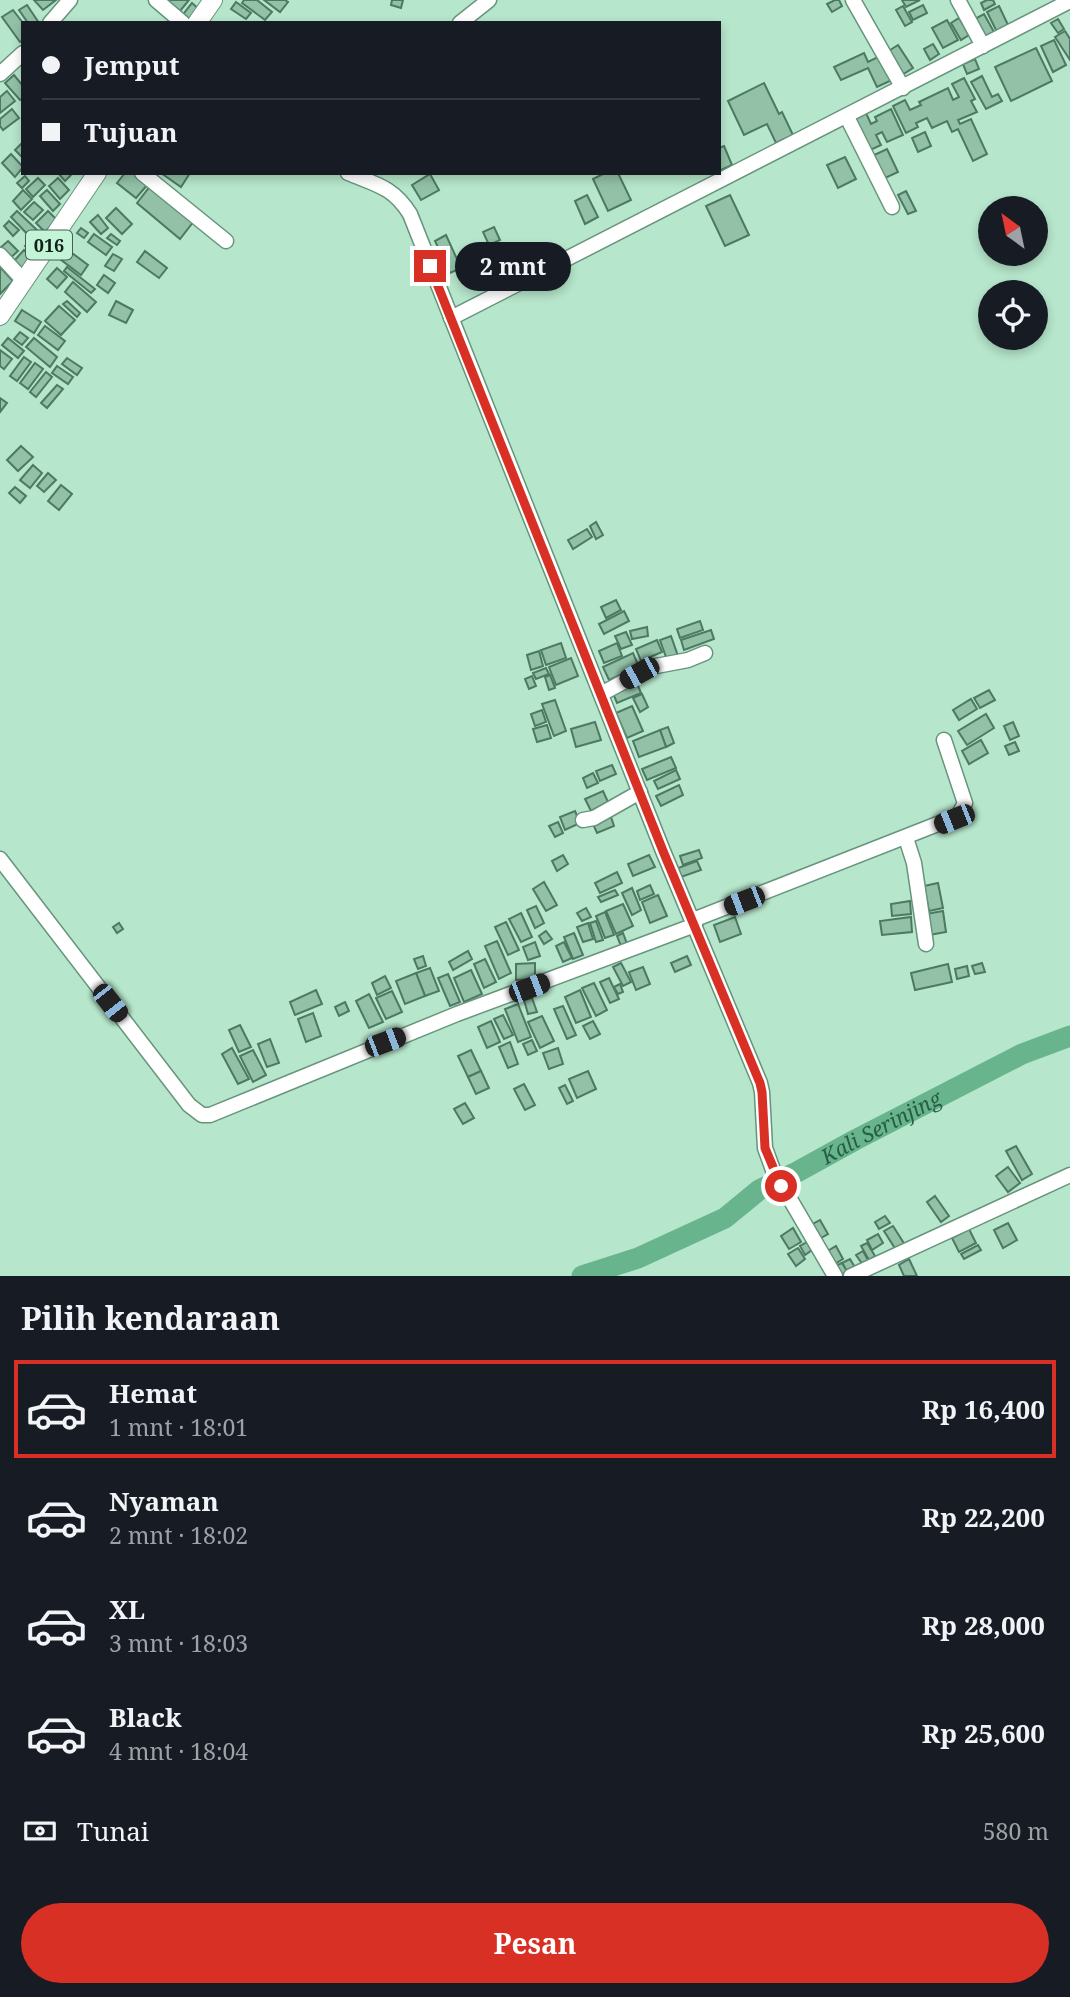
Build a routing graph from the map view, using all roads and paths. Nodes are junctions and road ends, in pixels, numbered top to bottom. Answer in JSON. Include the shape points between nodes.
{"nodes":[{"id":1,"x":70,"y":0,"type":"edge"},
{"id":2,"x":156,"y":0,"type":"edge"},
{"id":3,"x":213,"y":0,"type":"edge"},
{"id":4,"x":489,"y":0,"type":"edge"},
{"id":5,"x":853,"y":0,"type":"edge"},
{"id":6,"x":958,"y":0,"type":"edge"},
{"id":7,"x":1070,"y":1,"type":"edge"},
{"id":8,"x":52,"y":21,"type":"edge"},
{"id":9,"x":181,"y":21,"type":"edge"},
{"id":10,"x":198,"y":21,"type":"edge"},
{"id":11,"x":463,"y":21,"type":"edge"},
{"id":12,"x":983,"y":46,"type":"junction"},
{"id":13,"x":21,"y":58,"type":"edge"},
{"id":14,"x":0,"y":74,"type":"edge"},
{"id":15,"x":903,"y":88,"type":"junction"},
{"id":16,"x":847,"y":117,"type":"junction"},
{"id":17,"x":96,"y":175,"type":"edge"},
{"id":18,"x":144,"y":175,"type":"edge"},
{"id":19,"x":353,"y":175,"type":"edge"},
{"id":20,"x":892,"y":207,"type":"dead end"},
{"id":21,"x":226,"y":241,"type":"dead end"},
{"id":22,"x":0,"y":255,"type":"edge"},
{"id":23,"x":24,"y":281,"type":"junction"},
{"id":24,"x":0,"y":316,"type":"edge"},
{"id":25,"x":451,"y":318,"type":"junction"},
{"id":26,"x":705,"y":653,"type":"dead end"},
{"id":27,"x":601,"y":694,"type":"junction"},
{"id":28,"x":944,"y":740,"type":"dead end"},
{"id":29,"x":640,"y":792,"type":"junction"},
{"id":30,"x":583,"y":820,"type":"dead end"},
{"id":31,"x":906,"y":838,"type":"junction"},
{"id":32,"x":0,"y":859,"type":"edge"},
{"id":33,"x":694,"y":923,"type":"junction"},
{"id":34,"x":926,"y":944,"type":"dead end"},
{"id":35,"x":1070,"y":1175,"type":"edge"},
{"id":36,"x":835,"y":1276,"type":"edge"},
{"id":37,"x":851,"y":1276,"type":"edge"}],
"edges":[{"from":1,"to":8,"type":"street"},
{"from":2,"to":9,"type":"street"},
{"from":3,"to":10,"type":"main road"},
{"from":4,"to":11,"type":"street"},
{"from":5,"to":15,"type":"street"},
{"from":6,"to":12,"type":"street"},
{"from":7,"to":12,"type":"street"},
{"from":12,"to":15,"type":"street"},
{"from":13,"to":14,"type":"street"},
{"from":15,"to":16,"type":"street"},
{"from":16,"to":20,"type":"street"},
{"from":16,"to":25,"type":"street"},
{"from":17,"to":23,"type":"main road","number":"016"},
{"from":18,"to":21,"type":"street"},
{"from":19,"to":25,"type":"street","via":[[400,199]]},
{"from":22,"to":23,"type":"street"},
{"from":23,"to":24,"type":"main road","number":"016"},
{"from":25,"to":27,"type":"street"},
{"from":26,"to":27,"type":"street","via":[[654,665]]},
{"from":27,"to":29,"type":"street"},
{"from":28,"to":31,"type":"street","via":[[964,808],[954,819]]},
{"from":29,"to":30,"type":"street"},
{"from":29,"to":33,"type":"street"},
{"from":31,"to":33,"type":"street"},
{"from":31,"to":34,"type":"street"},
{"from":32,"to":33,"type":"street","via":[[189,1105],[202,1115]]},
{"from":33,"to":36,"type":"street","via":[[760,1083],[765,1148],[773,1170]]},
{"from":35,"to":37,"type":"street"}]}
